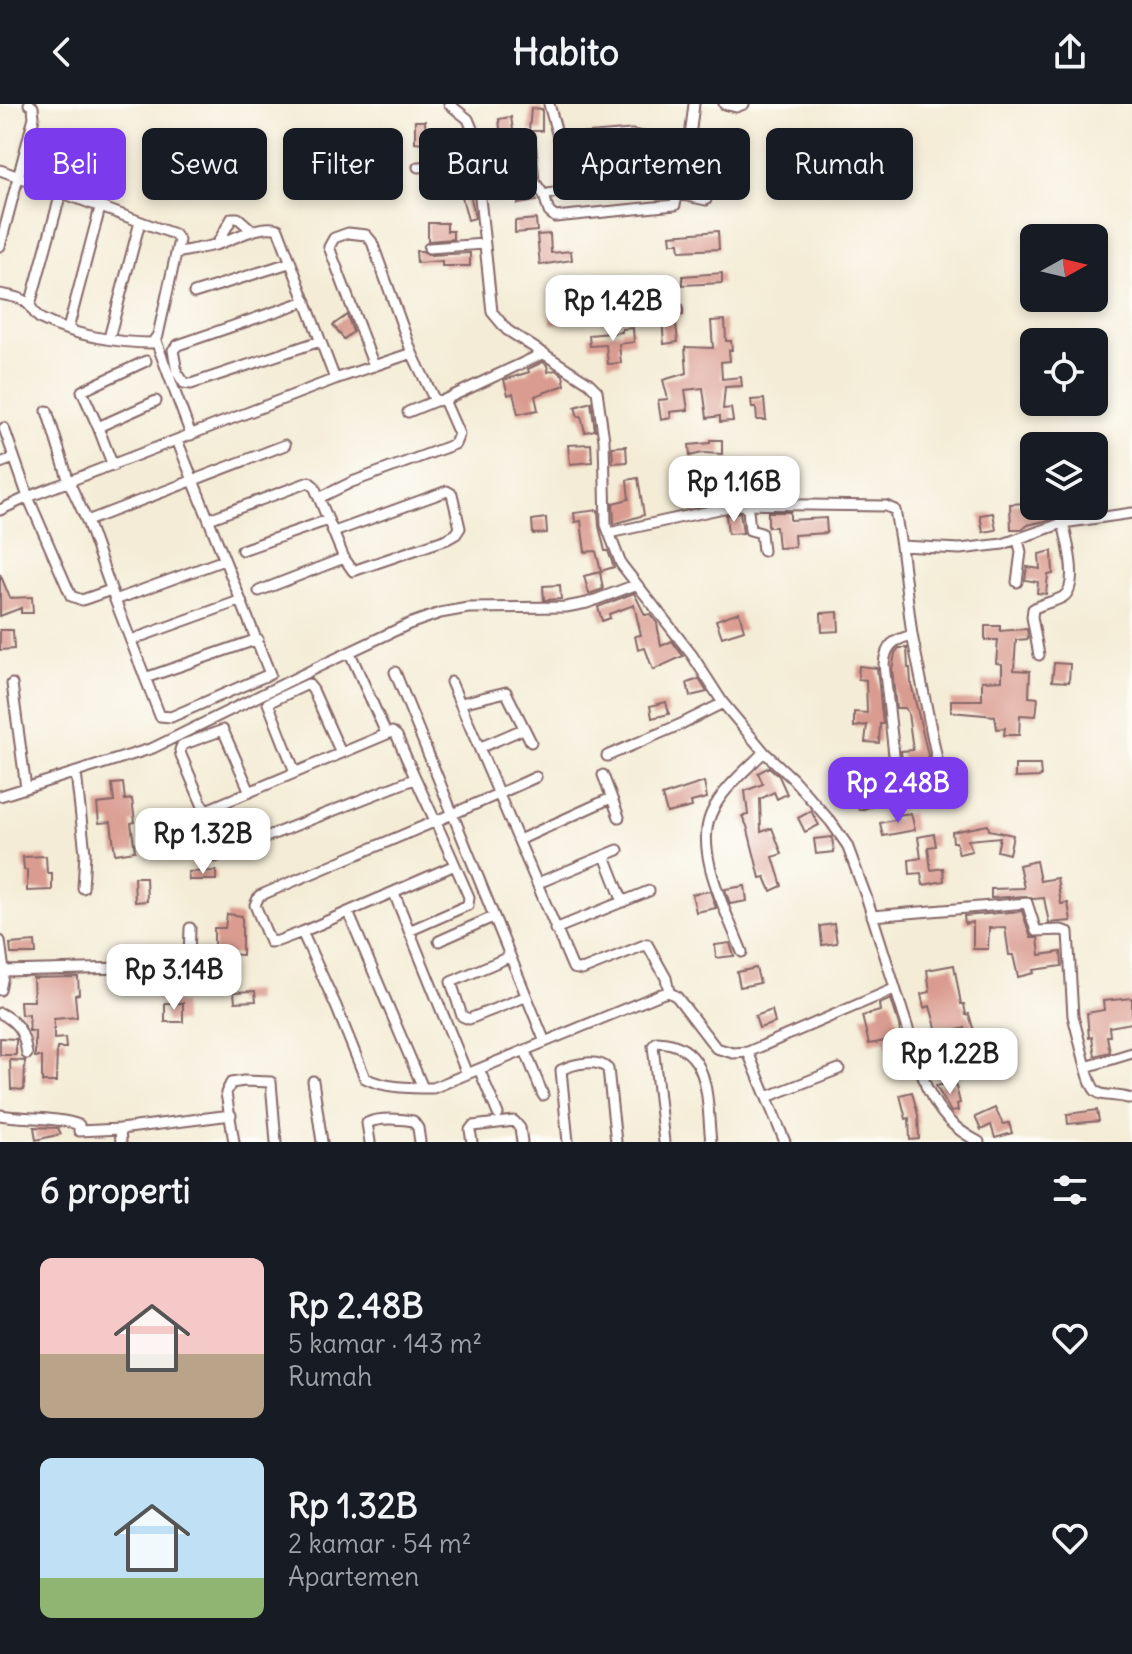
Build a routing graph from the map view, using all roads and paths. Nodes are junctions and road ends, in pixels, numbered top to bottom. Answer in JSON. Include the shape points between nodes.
{"nodes":[{"id":1,"x":29,"y":104,"type":"edge"},
{"id":2,"x":449,"y":104,"type":"edge"},
{"id":3,"x":549,"y":104,"type":"edge"},
{"id":4,"x":694,"y":104,"type":"edge"},
{"id":5,"x":724,"y":104,"type":"edge"},
{"id":6,"x":744,"y":104,"type":"edge"},
{"id":7,"x":472,"y":128,"type":"edge"},
{"id":8,"x":556,"y":128,"type":"edge"},
{"id":9,"x":691,"y":128,"type":"edge"},
{"id":10,"x":0,"y":170,"type":"edge"},
{"id":11,"x":18,"y":176,"type":"junction"},
{"id":12,"x":24,"y":178,"type":"edge"},
{"id":13,"x":537,"y":185,"type":"edge"},
{"id":14,"x":553,"y":193,"type":"edge"},
{"id":15,"x":544,"y":195,"type":"junction"},
{"id":16,"x":59,"y":200,"type":"edge"},
{"id":17,"x":79,"y":200,"type":"edge"},
{"id":18,"x":480,"y":200,"type":"edge"},
{"id":19,"x":677,"y":200,"type":"edge"},
{"id":20,"x":100,"y":208,"type":"junction"},
{"id":21,"x":140,"y":222,"type":"junction"},
{"id":22,"x":253,"y":231,"type":"junction"},
{"id":23,"x":217,"y":244,"type":"junction"},
{"id":24,"x":484,"y":244,"type":"junction"},
{"id":25,"x":0,"y":246,"type":"edge"},
{"id":26,"x":429,"y":248,"type":"dead end"},
{"id":27,"x":176,"y":253,"type":"junction"},
{"id":28,"x":289,"y":263,"type":"junction"},
{"id":29,"x":194,"y":293,"type":"dead end"},
{"id":30,"x":0,"y":294,"type":"edge"},
{"id":31,"x":306,"y":301,"type":"junction"},
{"id":32,"x":30,"y":305,"type":"junction"},
{"id":33,"x":68,"y":329,"type":"junction"},
{"id":34,"x":109,"y":338,"type":"junction"},
{"id":35,"x":156,"y":341,"type":"junction"},
{"id":36,"x":320,"y":341,"type":"junction"},
{"id":37,"x":412,"y":353,"type":"junction"},
{"id":38,"x":544,"y":353,"type":"junction"},
{"id":39,"x":146,"y":361,"type":"dead end"},
{"id":40,"x":374,"y":366,"type":"junction"},
{"id":41,"x":335,"y":379,"type":"junction"},
{"id":42,"x":156,"y":401,"type":"dead end"},
{"id":43,"x":440,"y":401,"type":"junction"},
{"id":44,"x":47,"y":411,"type":"dead end"},
{"id":45,"x":408,"y":412,"type":"dead end"},
{"id":46,"x":98,"y":427,"type":"junction"},
{"id":47,"x":4,"y":428,"type":"dead end"},
{"id":48,"x":191,"y":435,"type":"junction"},
{"id":49,"x":177,"y":440,"type":"junction"},
{"id":50,"x":285,"y":445,"type":"dead end"},
{"id":51,"x":14,"y":458,"type":"junction"},
{"id":52,"x":0,"y":463,"type":"edge"},
{"id":53,"x":113,"y":466,"type":"junction"},
{"id":54,"x":194,"y":479,"type":"junction"},
{"id":55,"x":69,"y":482,"type":"junction"},
{"id":56,"x":28,"y":497,"type":"junction"},
{"id":57,"x":319,"y":498,"type":"junction"},
{"id":58,"x":742,"y":504,"type":"junction"},
{"id":59,"x":0,"y":510,"type":"edge"},
{"id":60,"x":1132,"y":513,"type":"edge"},
{"id":61,"x":209,"y":519,"type":"junction"},
{"id":62,"x":328,"y":520,"type":"junction"},
{"id":63,"x":87,"y":521,"type":"junction"},
{"id":64,"x":1063,"y":523,"type":"junction"},
{"id":65,"x":334,"y":532,"type":"junction"},
{"id":66,"x":609,"y":533,"type":"junction"},
{"id":67,"x":1018,"y":540,"type":"junction"},
{"id":68,"x":901,"y":546,"type":"junction"},
{"id":69,"x":242,"y":550,"type":"dead end"},
{"id":70,"x":763,"y":551,"type":"dead end"},
{"id":71,"x":344,"y":558,"type":"junction"},
{"id":72,"x":224,"y":560,"type":"junction"},
{"id":73,"x":1017,"y":582,"type":"dead end"},
{"id":74,"x":635,"y":585,"type":"junction"},
{"id":75,"x":259,"y":591,"type":"dead end"},
{"id":76,"x":113,"y":595,"type":"junction"},
{"id":77,"x":239,"y":601,"type":"junction"},
{"id":78,"x":912,"y":635,"type":"junction"},
{"id":79,"x":258,"y":639,"type":"junction"},
{"id":80,"x":131,"y":640,"type":"junction"},
{"id":81,"x":350,"y":653,"type":"junction"},
{"id":82,"x":1039,"y":655,"type":"dead end"},
{"id":83,"x":395,"y":672,"type":"dead end"},
{"id":84,"x":145,"y":678,"type":"junction"},
{"id":85,"x":451,"y":682,"type":"dead end"},
{"id":86,"x":12,"y":684,"type":"dead end"},
{"id":87,"x":461,"y":703,"type":"junction"},
{"id":88,"x":723,"y":703,"type":"junction"},
{"id":89,"x":523,"y":729,"type":"junction"},
{"id":90,"x":387,"y":734,"type":"junction"},
{"id":91,"x":531,"y":742,"type":"dead end"},
{"id":92,"x":486,"y":745,"type":"dead end"},
{"id":93,"x":764,"y":752,"type":"junction"},
{"id":94,"x":341,"y":753,"type":"junction"},
{"id":95,"x":607,"y":756,"type":"dead end"},
{"id":96,"x":295,"y":772,"type":"junction"},
{"id":97,"x":76,"y":773,"type":"junction"},
{"id":98,"x":603,"y":775,"type":"dead end"},
{"id":99,"x":536,"y":777,"type":"dead end"},
{"id":100,"x":414,"y":779,"type":"junction"},
{"id":101,"x":26,"y":788,"type":"junction"},
{"id":102,"x":250,"y":792,"type":"junction"},
{"id":103,"x":499,"y":794,"type":"junction"},
{"id":104,"x":0,"y":796,"type":"edge"},
{"id":105,"x":611,"y":798,"type":"junction"},
{"id":106,"x":205,"y":811,"type":"junction"},
{"id":107,"x":452,"y":814,"type":"junction"},
{"id":108,"x":619,"y":817,"type":"dead end"},
{"id":109,"x":434,"y":821,"type":"junction"},
{"id":110,"x":519,"y":840,"type":"junction"},
{"id":111,"x":618,"y":850,"type":"dead end"},
{"id":112,"x":605,"y":856,"type":"junction"},
{"id":113,"x":455,"y":865,"type":"junction"},
{"id":114,"x":538,"y":883,"type":"junction"},
{"id":115,"x":83,"y":888,"type":"dead end"},
{"id":116,"x":649,"y":891,"type":"dead end"},
{"id":117,"x":394,"y":893,"type":"junction"},
{"id":118,"x":623,"y":902,"type":"junction"},
{"id":119,"x":348,"y":912,"type":"junction"},
{"id":120,"x":872,"y":916,"type":"junction"},
{"id":121,"x":493,"y":917,"type":"junction"},
{"id":122,"x":190,"y":928,"type":"dead end"},
{"id":123,"x":555,"y":929,"type":"junction"},
{"id":124,"x":409,"y":931,"type":"junction"},
{"id":125,"x":302,"y":932,"type":"junction"},
{"id":126,"x":0,"y":941,"type":"edge"},
{"id":127,"x":439,"y":941,"type":"dead end"},
{"id":128,"x":742,"y":952,"type":"dead end"},
{"id":129,"x":509,"y":957,"type":"junction"},
{"id":130,"x":4,"y":971,"type":"junction"},
{"id":131,"x":894,"y":989,"type":"junction"},
{"id":132,"x":0,"y":990,"type":"edge"},
{"id":133,"x":669,"y":992,"type":"junction"},
{"id":134,"x":525,"y":997,"type":"junction"},
{"id":135,"x":0,"y":1013,"type":"edge"},
{"id":136,"x":545,"y":1042,"type":"junction"},
{"id":137,"x":525,"y":1050,"type":"junction"},
{"id":138,"x":748,"y":1052,"type":"junction"},
{"id":139,"x":1132,"y":1053,"type":"edge"},
{"id":140,"x":27,"y":1054,"type":"dead end"},
{"id":141,"x":1086,"y":1067,"type":"junction"},
{"id":142,"x":479,"y":1069,"type":"junction"},
{"id":143,"x":839,"y":1069,"type":"dead end"},
{"id":144,"x":467,"y":1074,"type":"junction"},
{"id":145,"x":313,"y":1081,"type":"dead end"},
{"id":146,"x":423,"y":1088,"type":"junction"},
{"id":147,"x":543,"y":1095,"type":"dead end"},
{"id":148,"x":767,"y":1097,"type":"junction"},
{"id":149,"x":1132,"y":1099,"type":"edge"},
{"id":150,"x":498,"y":1114,"type":"dead end"},
{"id":151,"x":0,"y":1115,"type":"edge"},
{"id":152,"x":231,"y":1115,"type":"junction"},
{"id":153,"x":120,"y":1129,"type":"junction"},
{"id":154,"x":79,"y":1131,"type":"junction"},
{"id":155,"x":79,"y":1142,"type":"edge"},
{"id":156,"x":121,"y":1142,"type":"edge"},
{"id":157,"x":234,"y":1142,"type":"edge"},
{"id":158,"x":276,"y":1142,"type":"edge"},
{"id":159,"x":322,"y":1142,"type":"edge"},
{"id":160,"x":370,"y":1142,"type":"edge"},
{"id":161,"x":420,"y":1142,"type":"edge"},
{"id":162,"x":472,"y":1142,"type":"edge"},
{"id":163,"x":522,"y":1142,"type":"edge"},
{"id":164,"x":568,"y":1142,"type":"edge"},
{"id":165,"x":616,"y":1142,"type":"edge"},
{"id":166,"x":664,"y":1142,"type":"edge"},
{"id":167,"x":711,"y":1142,"type":"edge"},
{"id":168,"x":785,"y":1142,"type":"edge"},
{"id":169,"x":979,"y":1142,"type":"edge"}],
"edges":[{"from":1,"to":11,"type":"street","via":[[34,113]]},
{"from":2,"to":7,"type":"street"},
{"from":3,"to":8,"type":"street"},
{"from":4,"to":9,"type":"street"},
{"from":5,"to":6,"type":"street"},
{"from":10,"to":11,"type":"street"},
{"from":11,"to":12,"type":"street"},
{"from":11,"to":25,"type":"street"},
{"from":13,"to":15,"type":"street"},
{"from":14,"to":15,"type":"street"},
{"from":15,"to":19,"type":"street","via":[[555,217],[675,205]]},
{"from":16,"to":32,"type":"street"},
{"from":17,"to":20,"type":"street"},
{"from":18,"to":24,"type":"street"},
{"from":20,"to":21,"type":"street"},
{"from":20,"to":33,"type":"street"},
{"from":21,"to":27,"type":"street","via":[[174,234],[179,240]]},
{"from":21,"to":34,"type":"street"},
{"from":22,"to":23,"type":"street"},
{"from":22,"to":23,"type":"street","via":[[232,218]]},
{"from":22,"to":28,"type":"street","via":[[278,229]]},
{"from":23,"to":27,"type":"street"},
{"from":24,"to":26,"type":"street"},
{"from":24,"to":38,"type":"street","via":[[492,312],[507,330]]},
{"from":27,"to":35,"type":"street"},
{"from":28,"to":29,"type":"street"},
{"from":28,"to":31,"type":"street"},
{"from":30,"to":32,"type":"street"},
{"from":31,"to":36,"type":"street"},
{"from":31,"to":36,"type":"street","via":[[178,345],[173,350],[177,372],[191,384]]},
{"from":32,"to":33,"type":"street","via":[[37,317]]},
{"from":33,"to":34,"type":"street"},
{"from":34,"to":35,"type":"street"},
{"from":35,"to":48,"type":"street"},
{"from":36,"to":41,"type":"street"},
{"from":37,"to":40,"type":"street"},
{"from":37,"to":40,"type":"street","via":[[372,242],[366,235],[348,233],[334,238],[329,247]]},
{"from":37,"to":43,"type":"street"},
{"from":38,"to":43,"type":"street"},
{"from":38,"to":66,"type":"street","via":[[597,391]]},
{"from":39,"to":46,"type":"street","via":[[82,391]]},
{"from":40,"to":41,"type":"street"},
{"from":41,"to":48,"type":"street"},
{"from":42,"to":46,"type":"street"},
{"from":43,"to":45,"type":"street"},
{"from":43,"to":57,"type":"street","via":[[459,434],[455,444]]},
{"from":44,"to":55,"type":"street"},
{"from":46,"to":53,"type":"street"},
{"from":47,"to":51,"type":"street"},
{"from":48,"to":49,"type":"street"},
{"from":49,"to":53,"type":"street"},
{"from":49,"to":54,"type":"street"},
{"from":50,"to":54,"type":"street"},
{"from":51,"to":52,"type":"street"},
{"from":51,"to":56,"type":"street"},
{"from":53,"to":55,"type":"street"},
{"from":54,"to":61,"type":"street"},
{"from":54,"to":63,"type":"street"},
{"from":55,"to":56,"type":"street"},
{"from":55,"to":63,"type":"street"},
{"from":56,"to":59,"type":"street"},
{"from":56,"to":76,"type":"street","via":[[71,596],[82,600]]},
{"from":57,"to":61,"type":"street","via":[[313,483],[307,482]]},
{"from":57,"to":62,"type":"street"},
{"from":58,"to":66,"type":"street"},
{"from":58,"to":68,"type":"street","via":[[891,507]]},
{"from":58,"to":70,"type":"street","via":[[750,530],[761,533]]},
{"from":60,"to":64,"type":"street"},
{"from":61,"to":72,"type":"street"},
{"from":62,"to":65,"type":"street"},
{"from":62,"to":69,"type":"street"},
{"from":63,"to":76,"type":"street"},
{"from":64,"to":67,"type":"street"},
{"from":64,"to":82,"type":"street","via":[[1071,584],[1064,596],[1033,609]]},
{"from":65,"to":71,"type":"street"},
{"from":65,"to":71,"type":"street","via":[[447,491],[452,494],[460,528],[456,534],[355,570]]},
{"from":66,"to":74,"type":"street"},
{"from":67,"to":68,"type":"street","via":[[960,549]]},
{"from":67,"to":73,"type":"street"},
{"from":68,"to":78,"type":"street"},
{"from":71,"to":75,"type":"street"},
{"from":72,"to":76,"type":"street"},
{"from":72,"to":77,"type":"street"},
{"from":74,"to":81,"type":"street","via":[[566,607],[440,613]]},
{"from":74,"to":88,"type":"street"},
{"from":76,"to":80,"type":"street"},
{"from":77,"to":79,"type":"street"},
{"from":77,"to":80,"type":"street"},
{"from":78,"to":78,"type":"street","via":[[940,774],[905,785],[897,780],[884,664],[893,641]]},
{"from":79,"to":84,"type":"street"},
{"from":79,"to":84,"type":"street","via":[[269,676],[171,717],[160,716]]},
{"from":80,"to":84,"type":"street"},
{"from":81,"to":90,"type":"street"},
{"from":81,"to":97,"type":"street","via":[[153,748]]},
{"from":83,"to":107,"type":"street"},
{"from":85,"to":87,"type":"street"},
{"from":86,"to":101,"type":"street"},
{"from":87,"to":89,"type":"street","via":[[506,692]]},
{"from":87,"to":103,"type":"street"},
{"from":88,"to":93,"type":"street"},
{"from":88,"to":95,"type":"street"},
{"from":89,"to":91,"type":"street"},
{"from":89,"to":92,"type":"street"},
{"from":90,"to":94,"type":"street"},
{"from":90,"to":100,"type":"street","via":[[397,736]]},
{"from":93,"to":120,"type":"street","via":[[804,790],[847,845]]},
{"from":93,"to":128,"type":"street","via":[[730,788],[707,827],[708,861]]},
{"from":94,"to":96,"type":"street"},
{"from":94,"to":96,"type":"street","via":[[308,684],[268,703]]},
{"from":96,"to":102,"type":"street"},
{"from":97,"to":101,"type":"street"},
{"from":97,"to":115,"type":"street","via":[[85,853]]},
{"from":98,"to":105,"type":"street"},
{"from":99,"to":103,"type":"street"},
{"from":100,"to":106,"type":"street","via":[[215,857],[194,820]]},
{"from":100,"to":109,"type":"street"},
{"from":101,"to":104,"type":"street"},
{"from":102,"to":106,"type":"street"},
{"from":102,"to":106,"type":"street","via":[[223,730],[182,745],[181,755]]},
{"from":103,"to":107,"type":"street"},
{"from":103,"to":110,"type":"street"},
{"from":105,"to":108,"type":"street"},
{"from":105,"to":110,"type":"street"},
{"from":107,"to":109,"type":"street"},
{"from":107,"to":121,"type":"street"},
{"from":109,"to":113,"type":"street"},
{"from":109,"to":125,"type":"street","via":[[255,900],[270,942]]},
{"from":110,"to":114,"type":"street"},
{"from":111,"to":112,"type":"street"},
{"from":112,"to":114,"type":"street"},
{"from":112,"to":118,"type":"street"},
{"from":113,"to":117,"type":"street"},
{"from":113,"to":124,"type":"street","via":[[468,905]]},
{"from":114,"to":123,"type":"street"},
{"from":116,"to":118,"type":"street"},
{"from":117,"to":119,"type":"street"},
{"from":117,"to":124,"type":"street"},
{"from":118,"to":123,"type":"street"},
{"from":119,"to":125,"type":"street"},
{"from":119,"to":146,"type":"street"},
{"from":120,"to":131,"type":"street"},
{"from":120,"to":141,"type":"street","via":[[1025,902],[1036,931],[1066,930],[1073,1016]]},
{"from":121,"to":127,"type":"street"},
{"from":121,"to":129,"type":"street"},
{"from":122,"to":130,"type":"street","via":[[189,958],[184,963]]},
{"from":123,"to":133,"type":"street","via":[[577,971],[647,944]]},
{"from":124,"to":144,"type":"street"},
{"from":125,"to":146,"type":"street","via":[[365,1078]]},
{"from":126,"to":130,"type":"street"},
{"from":129,"to":134,"type":"street"},
{"from":129,"to":134,"type":"street","via":[[451,982],[462,1016],[469,1019]]},
{"from":130,"to":132,"type":"street"},
{"from":131,"to":138,"type":"street"},
{"from":131,"to":169,"type":"street","via":[[926,1086],[958,1131]]},
{"from":133,"to":136,"type":"street"},
{"from":133,"to":138,"type":"street","via":[[716,1048]]},
{"from":134,"to":136,"type":"street"},
{"from":135,"to":140,"type":"street","via":[[22,1030]]},
{"from":136,"to":137,"type":"street"},
{"from":137,"to":142,"type":"street"},
{"from":137,"to":147,"type":"street"},
{"from":138,"to":148,"type":"street"},
{"from":139,"to":141,"type":"street"},
{"from":141,"to":149,"type":"street","via":[[1097,1094]]},
{"from":142,"to":144,"type":"street"},
{"from":142,"to":150,"type":"street"},
{"from":143,"to":148,"type":"street"},
{"from":144,"to":146,"type":"street"},
{"from":145,"to":159,"type":"street"},
{"from":148,"to":168,"type":"street"},
{"from":151,"to":154,"type":"street","via":[[69,1121],[79,1125]]},
{"from":152,"to":153,"type":"street"},
{"from":152,"to":157,"type":"street"},
{"from":152,"to":158,"type":"street","via":[[226,1093],[231,1083],[271,1082]]},
{"from":153,"to":154,"type":"street"},
{"from":153,"to":156,"type":"street"},
{"from":154,"to":155,"type":"street"},
{"from":160,"to":161,"type":"street","via":[[367,1123],[391,1119],[413,1121]]},
{"from":162,"to":163,"type":"street","via":[[473,1126],[514,1121]]},
{"from":164,"to":165,"type":"street","via":[[561,1070],[597,1062],[608,1069]]},
{"from":166,"to":167,"type":"street","via":[[653,1046],[657,1042],[683,1048],[701,1067]]}]}
